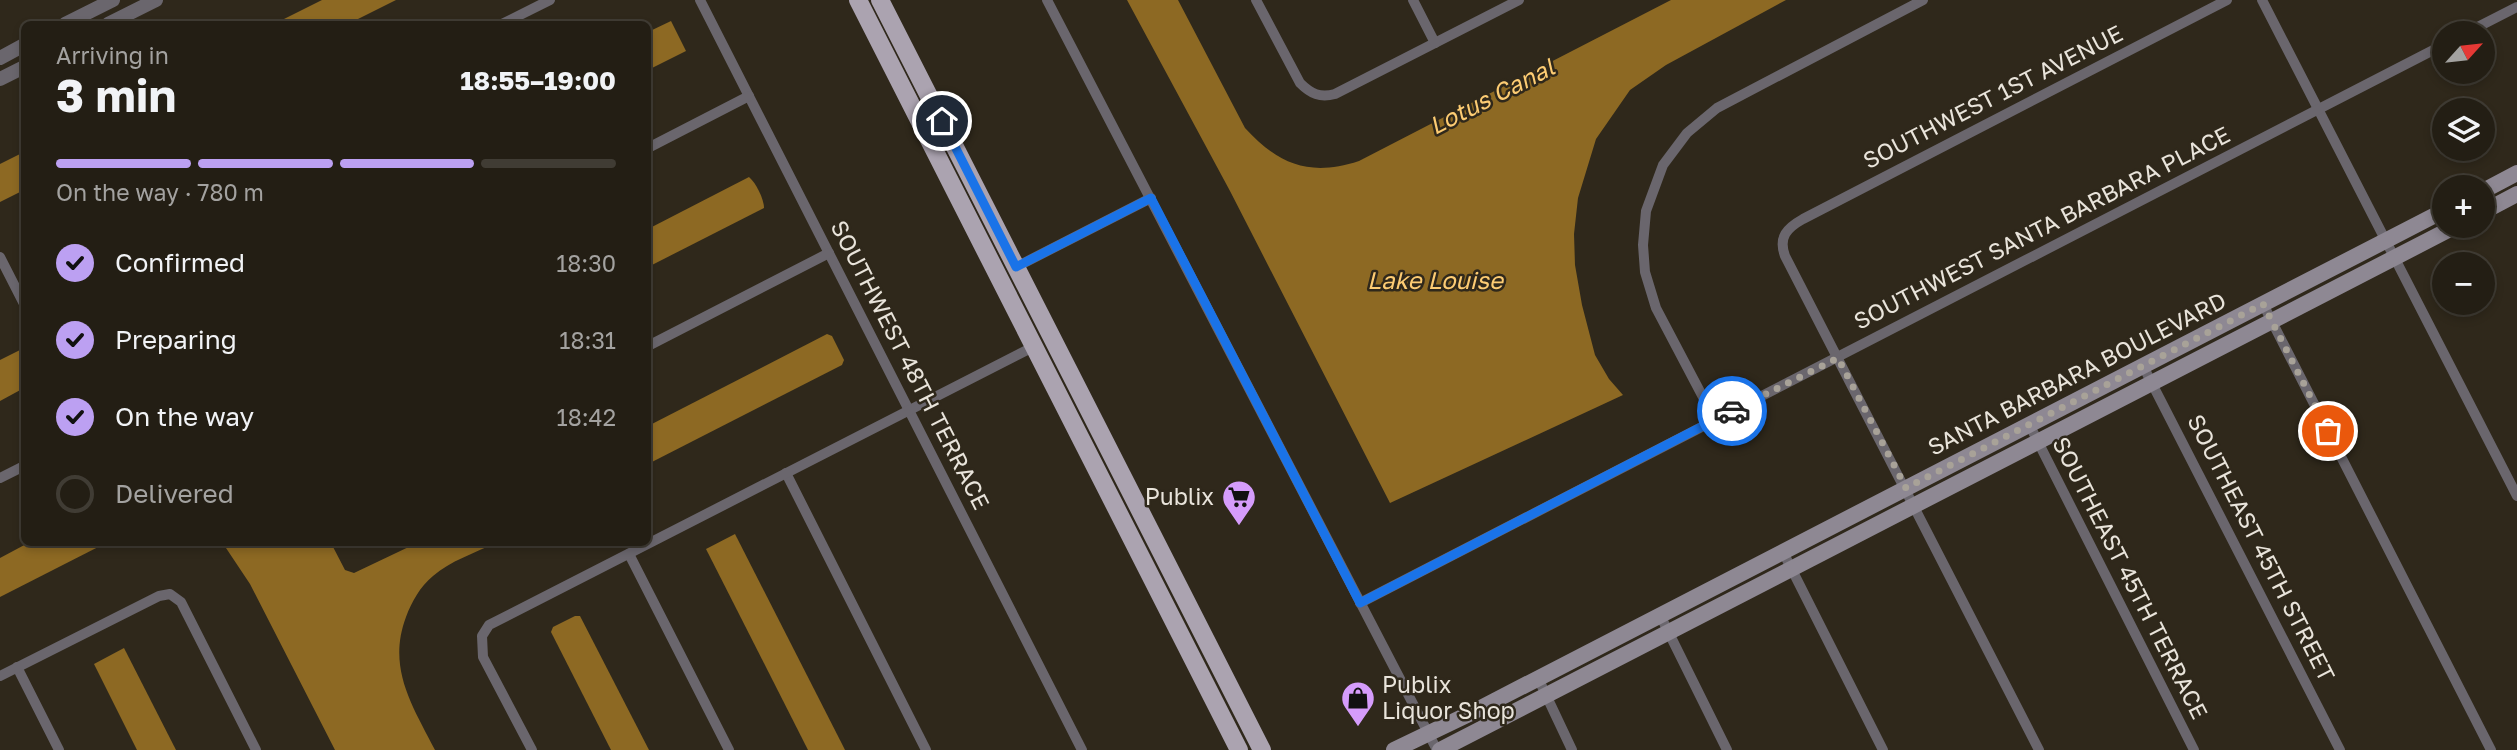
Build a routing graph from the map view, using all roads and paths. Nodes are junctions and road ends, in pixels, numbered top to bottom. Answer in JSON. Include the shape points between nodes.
{"nodes":[{"id":1,"x":113,"y":0,"type":"edge"},
{"id":2,"x":156,"y":0,"type":"edge"},
{"id":3,"x":550,"y":0,"type":"edge"},
{"id":4,"x":700,"y":0,"type":"edge"},
{"id":5,"x":858,"y":0,"type":"edge"},
{"id":6,"x":880,"y":0,"type":"edge"},
{"id":7,"x":1047,"y":0,"type":"edge"},
{"id":8,"x":1256,"y":0,"type":"edge"},
{"id":9,"x":1413,"y":0,"type":"edge"},
{"id":10,"x":1519,"y":0,"type":"edge"},
{"id":11,"x":1923,"y":0,"type":"edge"},
{"id":12,"x":2227,"y":0,"type":"edge"},
{"id":13,"x":2262,"y":0,"type":"edge"},
{"id":14,"x":2517,"y":7,"type":"edge"},
{"id":15,"x":71,"y":21,"type":"edge"},
{"id":16,"x":114,"y":21,"type":"edge"},
{"id":17,"x":508,"y":21,"type":"edge"},
{"id":18,"x":2490,"y":21,"type":"edge"},
{"id":19,"x":1435,"y":43,"type":"junction"},
{"id":20,"x":21,"y":51,"type":"edge"},
{"id":21,"x":2432,"y":51,"type":"edge"},
{"id":22,"x":0,"y":58,"type":"edge"},
{"id":23,"x":21,"y":68,"type":"edge"},
{"id":24,"x":0,"y":79,"type":"edge"},
{"id":25,"x":749,"y":96,"type":"junction"},
{"id":26,"x":2318,"y":109,"type":"junction"},
{"id":27,"x":651,"y":146,"type":"edge"},
{"id":28,"x":942,"y":167,"type":"junction"},
{"id":29,"x":2515,"y":184,"type":"edge"},
{"id":30,"x":2495,"y":188,"type":"edge"},
{"id":31,"x":1151,"y":198,"type":"junction"},
{"id":32,"x":2495,"y":202,"type":"edge"},
{"id":33,"x":2432,"y":217,"type":"edge"},
{"id":34,"x":2433,"y":238,"type":"edge"},
{"id":35,"x":2386,"y":240,"type":"junction"},
{"id":36,"x":829,"y":253,"type":"junction"},
{"id":37,"x":0,"y":257,"type":"edge"},
{"id":38,"x":2395,"y":258,"type":"junction"},
{"id":39,"x":1016,"y":267,"type":"junction"},
{"id":40,"x":5,"y":279,"type":"edge"},
{"id":41,"x":21,"y":300,"type":"edge"},
{"id":42,"x":2263,"y":304,"type":"junction"},
{"id":43,"x":2272,"y":321,"type":"junction"},
{"id":44,"x":651,"y":344,"type":"edge"},
{"id":45,"x":1035,"y":346,"type":"junction"},
{"id":46,"x":1838,"y":358,"type":"junction"},
{"id":47,"x":2143,"y":366,"type":"junction"},
{"id":48,"x":2153,"y":382,"type":"junction"},
{"id":49,"x":908,"y":409,"type":"junction"},
{"id":50,"x":1715,"y":420,"type":"junction"},
{"id":51,"x":2029,"y":424,"type":"junction"},
{"id":52,"x":2038,"y":442,"type":"junction"},
{"id":53,"x":1107,"y":446,"type":"junction"},
{"id":54,"x":21,"y":468,"type":"edge"},
{"id":55,"x":786,"y":473,"type":"junction"},
{"id":56,"x":0,"y":478,"type":"edge"},
{"id":57,"x":1906,"y":488,"type":"junction"},
{"id":58,"x":2517,"y":496,"type":"edge"},
{"id":59,"x":1914,"y":505,"type":"junction"},
{"id":60,"x":1119,"y":510,"type":"junction"},
{"id":61,"x":651,"y":543,"type":"edge"},
{"id":62,"x":645,"y":546,"type":"edge"},
{"id":63,"x":1783,"y":552,"type":"junction"},
{"id":64,"x":629,"y":554,"type":"junction"},
{"id":65,"x":1791,"y":569,"type":"junction"},
{"id":66,"x":1360,"y":603,"type":"junction"},
{"id":67,"x":1192,"y":613,"type":"junction"},
{"id":68,"x":1660,"y":615,"type":"junction"},
{"id":69,"x":1668,"y":633,"type":"junction"},
{"id":70,"x":17,"y":667,"type":"junction"},
{"id":71,"x":0,"y":676,"type":"edge"},
{"id":72,"x":1538,"y":678,"type":"junction"},
{"id":73,"x":1546,"y":695,"type":"junction"},
{"id":74,"x":1428,"y":733,"type":"junction"},
{"id":75,"x":59,"y":750,"type":"edge"},
{"id":76,"x":256,"y":750,"type":"edge"},
{"id":77,"x":532,"y":750,"type":"edge"},
{"id":78,"x":729,"y":750,"type":"edge"},
{"id":79,"x":926,"y":750,"type":"edge"},
{"id":80,"x":1082,"y":750,"type":"edge"},
{"id":81,"x":1239,"y":750,"type":"edge"},
{"id":82,"x":1262,"y":750,"type":"edge"},
{"id":83,"x":1394,"y":750,"type":"edge"},
{"id":84,"x":1439,"y":750,"type":"edge"},
{"id":85,"x":1572,"y":750,"type":"edge"},
{"id":86,"x":1727,"y":750,"type":"edge"},
{"id":87,"x":1883,"y":750,"type":"edge"},
{"id":88,"x":2039,"y":750,"type":"edge"},
{"id":89,"x":2194,"y":750,"type":"edge"},
{"id":90,"x":2340,"y":750,"type":"edge"},
{"id":91,"x":2491,"y":750,"type":"edge"}],
"edges":[{"from":1,"to":15,"type":"street"},
{"from":2,"to":16,"type":"street"},
{"from":3,"to":17,"type":"street"},
{"from":4,"to":25,"type":"street","name":"SOUTHWEST 48TH TERRACE"},
{"from":5,"to":28,"type":"main road"},
{"from":6,"to":39,"type":"main road"},
{"from":7,"to":31,"type":"street"},
{"from":8,"to":19,"type":"street","via":[[1300,83],[1324,97]]},
{"from":9,"to":19,"type":"street"},
{"from":10,"to":19,"type":"street"},
{"from":11,"to":50,"type":"street","via":[[1729,100],[1686,133],[1656,178],[1643,245],[1646,272],[1652,296]]},
{"from":12,"to":46,"type":"street","name":"SOUTHWEST 1ST AVENUE","via":[[1788,228],[1782,246],[1785,256]]},
{"from":13,"to":26,"type":"street"},
{"from":14,"to":18,"type":"street"},
{"from":20,"to":22,"type":"street"},
{"from":21,"to":26,"type":"street","name":"SOUTHWEST SANTA BARBARA PLACE"},
{"from":23,"to":24,"type":"street"},
{"from":25,"to":27,"type":"street"},
{"from":25,"to":36,"type":"street","name":"SOUTHWEST 48TH TERRACE"},
{"from":26,"to":35,"type":"street"},
{"from":26,"to":46,"type":"street","name":"SOUTHWEST SANTA BARBARA PLACE"},
{"from":28,"to":39,"type":"main road","via":[[959,180],[1002,262]]},
{"from":28,"to":45,"type":"main road"},
{"from":29,"to":30,"type":"main road"},
{"from":29,"to":32,"type":"main road"},
{"from":31,"to":39,"type":"street"},
{"from":31,"to":66,"type":"street"},
{"from":33,"to":35,"type":"main road","name":"SANTA BARBARA BOULEVARD"},
{"from":34,"to":38,"type":"main road","name":"SANTA BARBARA BOULEVARD"},
{"from":35,"to":38,"type":"street"},
{"from":35,"to":42,"type":"main road","name":"SANTA BARBARA BOULEVARD"},
{"from":36,"to":44,"type":"street"},
{"from":36,"to":49,"type":"street","name":"SOUTHWEST 48TH TERRACE"},
{"from":37,"to":40,"type":"street"},
{"from":38,"to":43,"type":"main road","name":"SANTA BARBARA BOULEVARD"},
{"from":38,"to":58,"type":"street"},
{"from":39,"to":53,"type":"main road"},
{"from":40,"to":41,"type":"street"},
{"from":42,"to":43,"type":"street"},
{"from":42,"to":47,"type":"main road","name":"SANTA BARBARA BOULEVARD"},
{"from":43,"to":48,"type":"main road","name":"SANTA BARBARA BOULEVARD"},
{"from":43,"to":91,"type":"street"},
{"from":45,"to":49,"type":"street"},
{"from":45,"to":53,"type":"main road","via":[[1050,355],[1094,438]]},
{"from":45,"to":60,"type":"main road"},
{"from":46,"to":50,"type":"street","name":"SOUTHWEST SANTA BARBARA PLACE"},
{"from":46,"to":57,"type":"street"},
{"from":47,"to":48,"type":"street","name":"SOUTHEAST 45TH STREET"},
{"from":47,"to":51,"type":"main road","name":"SANTA BARBARA BOULEVARD"},
{"from":48,"to":52,"type":"main road","name":"SANTA BARBARA BOULEVARD"},
{"from":48,"to":90,"type":"street","name":"SOUTHEAST 45TH STREET"},
{"from":49,"to":55,"type":"street"},
{"from":49,"to":80,"type":"street","name":"SOUTHWEST 48TH TERRACE"},
{"from":50,"to":66,"type":"street","name":"SOUTHWEST SANTA BARBARA PLACE"},
{"from":51,"to":52,"type":"street","name":"SOUTHEAST 45TH TERRACE"},
{"from":51,"to":57,"type":"main road","name":"SANTA BARBARA BOULEVARD"},
{"from":52,"to":59,"type":"main road","name":"SANTA BARBARA BOULEVARD"},
{"from":52,"to":89,"type":"street","name":"SOUTHEAST 45TH TERRACE"},
{"from":53,"to":67,"type":"main road"},
{"from":54,"to":56,"type":"street"},
{"from":55,"to":61,"type":"street"},
{"from":55,"to":79,"type":"street"},
{"from":57,"to":59,"type":"street"},
{"from":57,"to":63,"type":"main road","name":"SANTA BARBARA BOULEVARD"},
{"from":59,"to":65,"type":"main road","name":"SANTA BARBARA BOULEVARD"},
{"from":59,"to":88,"type":"street"},
{"from":60,"to":67,"type":"main road","via":[[1136,527],[1174,603]]},
{"from":60,"to":81,"type":"main road"},
{"from":62,"to":64,"type":"street"},
{"from":63,"to":65,"type":"street"},
{"from":63,"to":68,"type":"main road","name":"SANTA BARBARA BOULEVARD"},
{"from":64,"to":77,"type":"street","via":[[489,625],[482,636],[483,657]]},
{"from":64,"to":78,"type":"street"},
{"from":65,"to":69,"type":"main road","name":"SANTA BARBARA BOULEVARD"},
{"from":65,"to":87,"type":"street"},
{"from":66,"to":74,"type":"street"},
{"from":67,"to":82,"type":"main road"},
{"from":68,"to":69,"type":"street"},
{"from":68,"to":72,"type":"main road","name":"SANTA BARBARA BOULEVARD"},
{"from":69,"to":73,"type":"main road","name":"SANTA BARBARA BOULEVARD"},
{"from":69,"to":86,"type":"street"},
{"from":70,"to":71,"type":"street"},
{"from":70,"to":75,"type":"street"},
{"from":70,"to":76,"type":"street","via":[[170,594],[181,602]]},
{"from":72,"to":73,"type":"street"},
{"from":72,"to":74,"type":"main road","name":"SANTA BARBARA BOULEVARD"},
{"from":73,"to":84,"type":"main road","name":"SANTA BARBARA BOULEVARD"},
{"from":73,"to":85,"type":"street"},
{"from":74,"to":83,"type":"main road","name":"SANTA BARBARA BOULEVARD"},
{"from":74,"to":84,"type":"street"}]}
